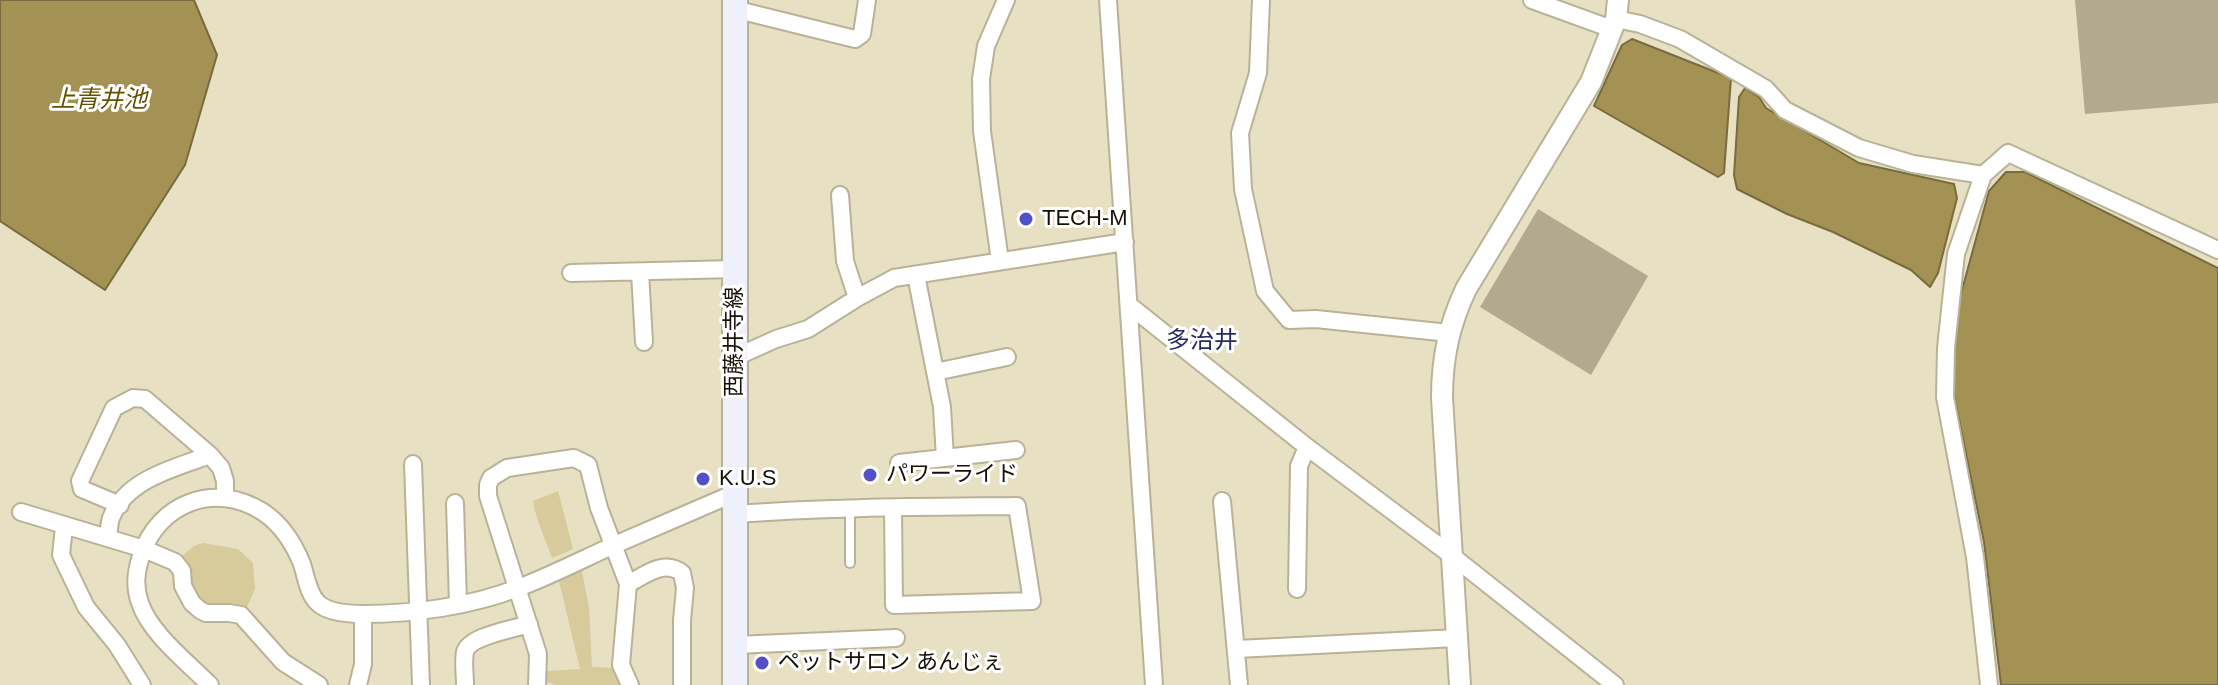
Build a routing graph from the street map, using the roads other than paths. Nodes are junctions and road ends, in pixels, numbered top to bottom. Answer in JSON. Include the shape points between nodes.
{"nodes":[{"id":1,"x":867,"y":0,"type":"edge"},
{"id":2,"x":1006,"y":0,"type":"edge"},
{"id":3,"x":1108,"y":0,"type":"edge"},
{"id":4,"x":1261,"y":0,"type":"edge"},
{"id":5,"x":1532,"y":0,"type":"edge"},
{"id":6,"x":734,"y":5,"type":"edge"},
{"id":7,"x":1616,"y":16,"type":"edge"},
{"id":8,"x":1983,"y":175,"type":"junction"},
{"id":9,"x":840,"y":195,"type":"dead end"},
{"id":10,"x":1125,"y":242,"type":"junction"},
{"id":11,"x":2218,"y":250,"type":"edge"},
{"id":12,"x":1000,"y":261,"type":"junction"},
{"id":13,"x":735,"y":269,"type":"junction"},
{"id":14,"x":640,"y":272,"type":"junction"},
{"id":15,"x":571,"y":273,"type":"dead end"},
{"id":16,"x":916,"y":275,"type":"junction"},
{"id":17,"x":857,"y":298,"type":"junction"},
{"id":18,"x":1129,"y":305,"type":"junction"},
{"id":19,"x":1449,"y":333,"type":"junction"},
{"id":20,"x":644,"y":342,"type":"dead end"},
{"id":21,"x":736,"y":357,"type":"junction"},
{"id":22,"x":1007,"y":357,"type":"dead end"},
{"id":23,"x":935,"y":372,"type":"junction"},
{"id":24,"x":1307,"y":447,"type":"junction"},
{"id":25,"x":1016,"y":450,"type":"dead end"},
{"id":26,"x":210,"y":455,"type":"junction"},
{"id":27,"x":945,"y":458,"type":"junction"},
{"id":28,"x":899,"y":463,"type":"dead end"},
{"id":29,"x":413,"y":464,"type":"dead end"},
{"id":30,"x":225,"y":497,"type":"junction"},
{"id":31,"x":1222,"y":501,"type":"dead end"},
{"id":32,"x":455,"y":503,"type":"dead end"},
{"id":33,"x":735,"y":504,"type":"junction"},
{"id":34,"x":120,"y":505,"type":"junction"},
{"id":35,"x":850,"y":508,"type":"junction"},
{"id":36,"x":893,"y":508,"type":"junction"},
{"id":37,"x":21,"y":512,"type":"dead end"},
{"id":38,"x":64,"y":527,"type":"junction"},
{"id":39,"x":108,"y":537,"type":"junction"},
{"id":40,"x":613,"y":546,"type":"junction"},
{"id":41,"x":144,"y":549,"type":"junction"},
{"id":42,"x":1451,"y":555,"type":"junction"},
{"id":43,"x":850,"y":563,"type":"dead end"},
{"id":44,"x":628,"y":584,"type":"junction"},
{"id":45,"x":517,"y":588,"type":"junction"},
{"id":46,"x":1297,"y":589,"type":"dead end"},
{"id":47,"x":458,"y":604,"type":"junction"},
{"id":48,"x":418,"y":611,"type":"junction"},
{"id":49,"x":363,"y":614,"type":"junction"},
{"id":50,"x":529,"y":624,"type":"junction"},
{"id":51,"x":896,"y":638,"type":"dead end"},
{"id":52,"x":1457,"y":638,"type":"junction"},
{"id":53,"x":735,"y":645,"type":"junction"},
{"id":54,"x":1237,"y":649,"type":"junction"},
{"id":55,"x":142,"y":685,"type":"edge"},
{"id":56,"x":210,"y":685,"type":"edge"},
{"id":57,"x":319,"y":685,"type":"edge"},
{"id":58,"x":358,"y":685,"type":"edge"},
{"id":59,"x":421,"y":685,"type":"edge"},
{"id":60,"x":465,"y":685,"type":"edge"},
{"id":61,"x":537,"y":685,"type":"edge"},
{"id":62,"x":630,"y":685,"type":"edge"},
{"id":63,"x":682,"y":685,"type":"edge"},
{"id":64,"x":735,"y":685,"type":"edge"},
{"id":65,"x":1154,"y":685,"type":"edge"},
{"id":66,"x":1239,"y":685,"type":"edge"},
{"id":67,"x":1460,"y":685,"type":"edge"},
{"id":68,"x":1615,"y":685,"type":"edge"},
{"id":69,"x":1989,"y":685,"type":"edge"}],
"edges":[{"from":1,"to":6,"type":"street","via":[[862,34],[855,39]]},
{"from":2,"to":12,"type":"street","via":[[986,46],[981,79],[982,131]]},
{"from":3,"to":10,"type":"street"},
{"from":4,"to":19,"type":"street","via":[[1258,73],[1240,133],[1243,189],[1265,291],[1289,320]]},
{"from":5,"to":7,"type":"street"},
{"from":6,"to":13,"type":"main road","name":"西藤井寺線"},
{"from":7,"to":8,"type":"street","via":[[1680,39],[1766,89],[1785,110],[1859,148],[1913,164]]},
{"from":7,"to":19,"type":"street","via":[[1591,82],[1466,289]]},
{"from":8,"to":11,"type":"street","via":[[2008,153]]},
{"from":8,"to":69,"type":"street","via":[[1956,254],[1945,397],[1975,557]]},
{"from":9,"to":17,"type":"street","via":[[845,261]]},
{"from":10,"to":12,"type":"street"},
{"from":10,"to":18,"type":"street"},
{"from":12,"to":16,"type":"street"},
{"from":13,"to":14,"type":"street"},
{"from":13,"to":21,"type":"main road","name":"西藤井寺線"},
{"from":14,"to":15,"type":"street"},
{"from":14,"to":20,"type":"street"},
{"from":16,"to":17,"type":"street","via":[[894,278]]},
{"from":16,"to":23,"type":"street"},
{"from":17,"to":21,"type":"street","via":[[808,329]]},
{"from":18,"to":24,"type":"street"},
{"from":18,"to":65,"type":"street"},
{"from":19,"to":42,"type":"street","via":[[1442,398]]},
{"from":21,"to":33,"type":"main road","name":"西藤井寺線"},
{"from":22,"to":23,"type":"street"},
{"from":23,"to":27,"type":"street"},
{"from":24,"to":42,"type":"street"},
{"from":24,"to":46,"type":"street","via":[[1299,466]]},
{"from":25,"to":27,"type":"street"},
{"from":26,"to":30,"type":"street","via":[[221,468]]},
{"from":26,"to":34,"type":"street","via":[[152,477]]},
{"from":26,"to":34,"type":"street","via":[[145,399],[125,401],[114,408],[80,481],[82,489]]},
{"from":27,"to":28,"type":"street"},
{"from":29,"to":48,"type":"street"},
{"from":30,"to":41,"type":"street","via":[[178,508],[163,518]]},
{"from":30,"to":49,"type":"street","via":[[263,512],[282,529],[319,605]]},
{"from":31,"to":54,"type":"street"},
{"from":32,"to":47,"type":"street"},
{"from":33,"to":35,"type":"street"},
{"from":33,"to":40,"type":"street"},
{"from":33,"to":53,"type":"main road","name":"西藤井寺線"},
{"from":34,"to":39,"type":"street"},
{"from":35,"to":36,"type":"street"},
{"from":35,"to":43,"type":"lane"},
{"from":36,"to":36,"type":"street","via":[[894,605],[1032,601],[1017,506]]},
{"from":37,"to":38,"type":"street"},
{"from":38,"to":39,"type":"street"},
{"from":38,"to":55,"type":"street","via":[[61,555],[86,607]]},
{"from":39,"to":41,"type":"street"},
{"from":40,"to":44,"type":"street"},
{"from":40,"to":45,"type":"street"},
{"from":40,"to":45,"type":"street","via":[[582,460],[507,468],[491,478],[488,496]]},
{"from":41,"to":56,"type":"street","via":[[135,575],[145,615]]},
{"from":41,"to":57,"type":"street","via":[[175,562],[200,610],[241,615],[283,662]]},
{"from":42,"to":52,"type":"street"},
{"from":42,"to":68,"type":"street"},
{"from":44,"to":62,"type":"street","via":[[621,665]]},
{"from":44,"to":63,"type":"street","via":[[660,567],[682,573]]},
{"from":45,"to":47,"type":"street"},
{"from":45,"to":50,"type":"street"},
{"from":47,"to":48,"type":"street"},
{"from":48,"to":49,"type":"street"},
{"from":48,"to":59,"type":"street"},
{"from":49,"to":58,"type":"street"},
{"from":50,"to":60,"type":"street","via":[[468,646]]},
{"from":50,"to":61,"type":"street","via":[[538,654]]},
{"from":51,"to":53,"type":"street"},
{"from":52,"to":54,"type":"street"},
{"from":52,"to":67,"type":"street"},
{"from":53,"to":64,"type":"main road","name":"西藤井寺線"},
{"from":54,"to":66,"type":"street"}]}
